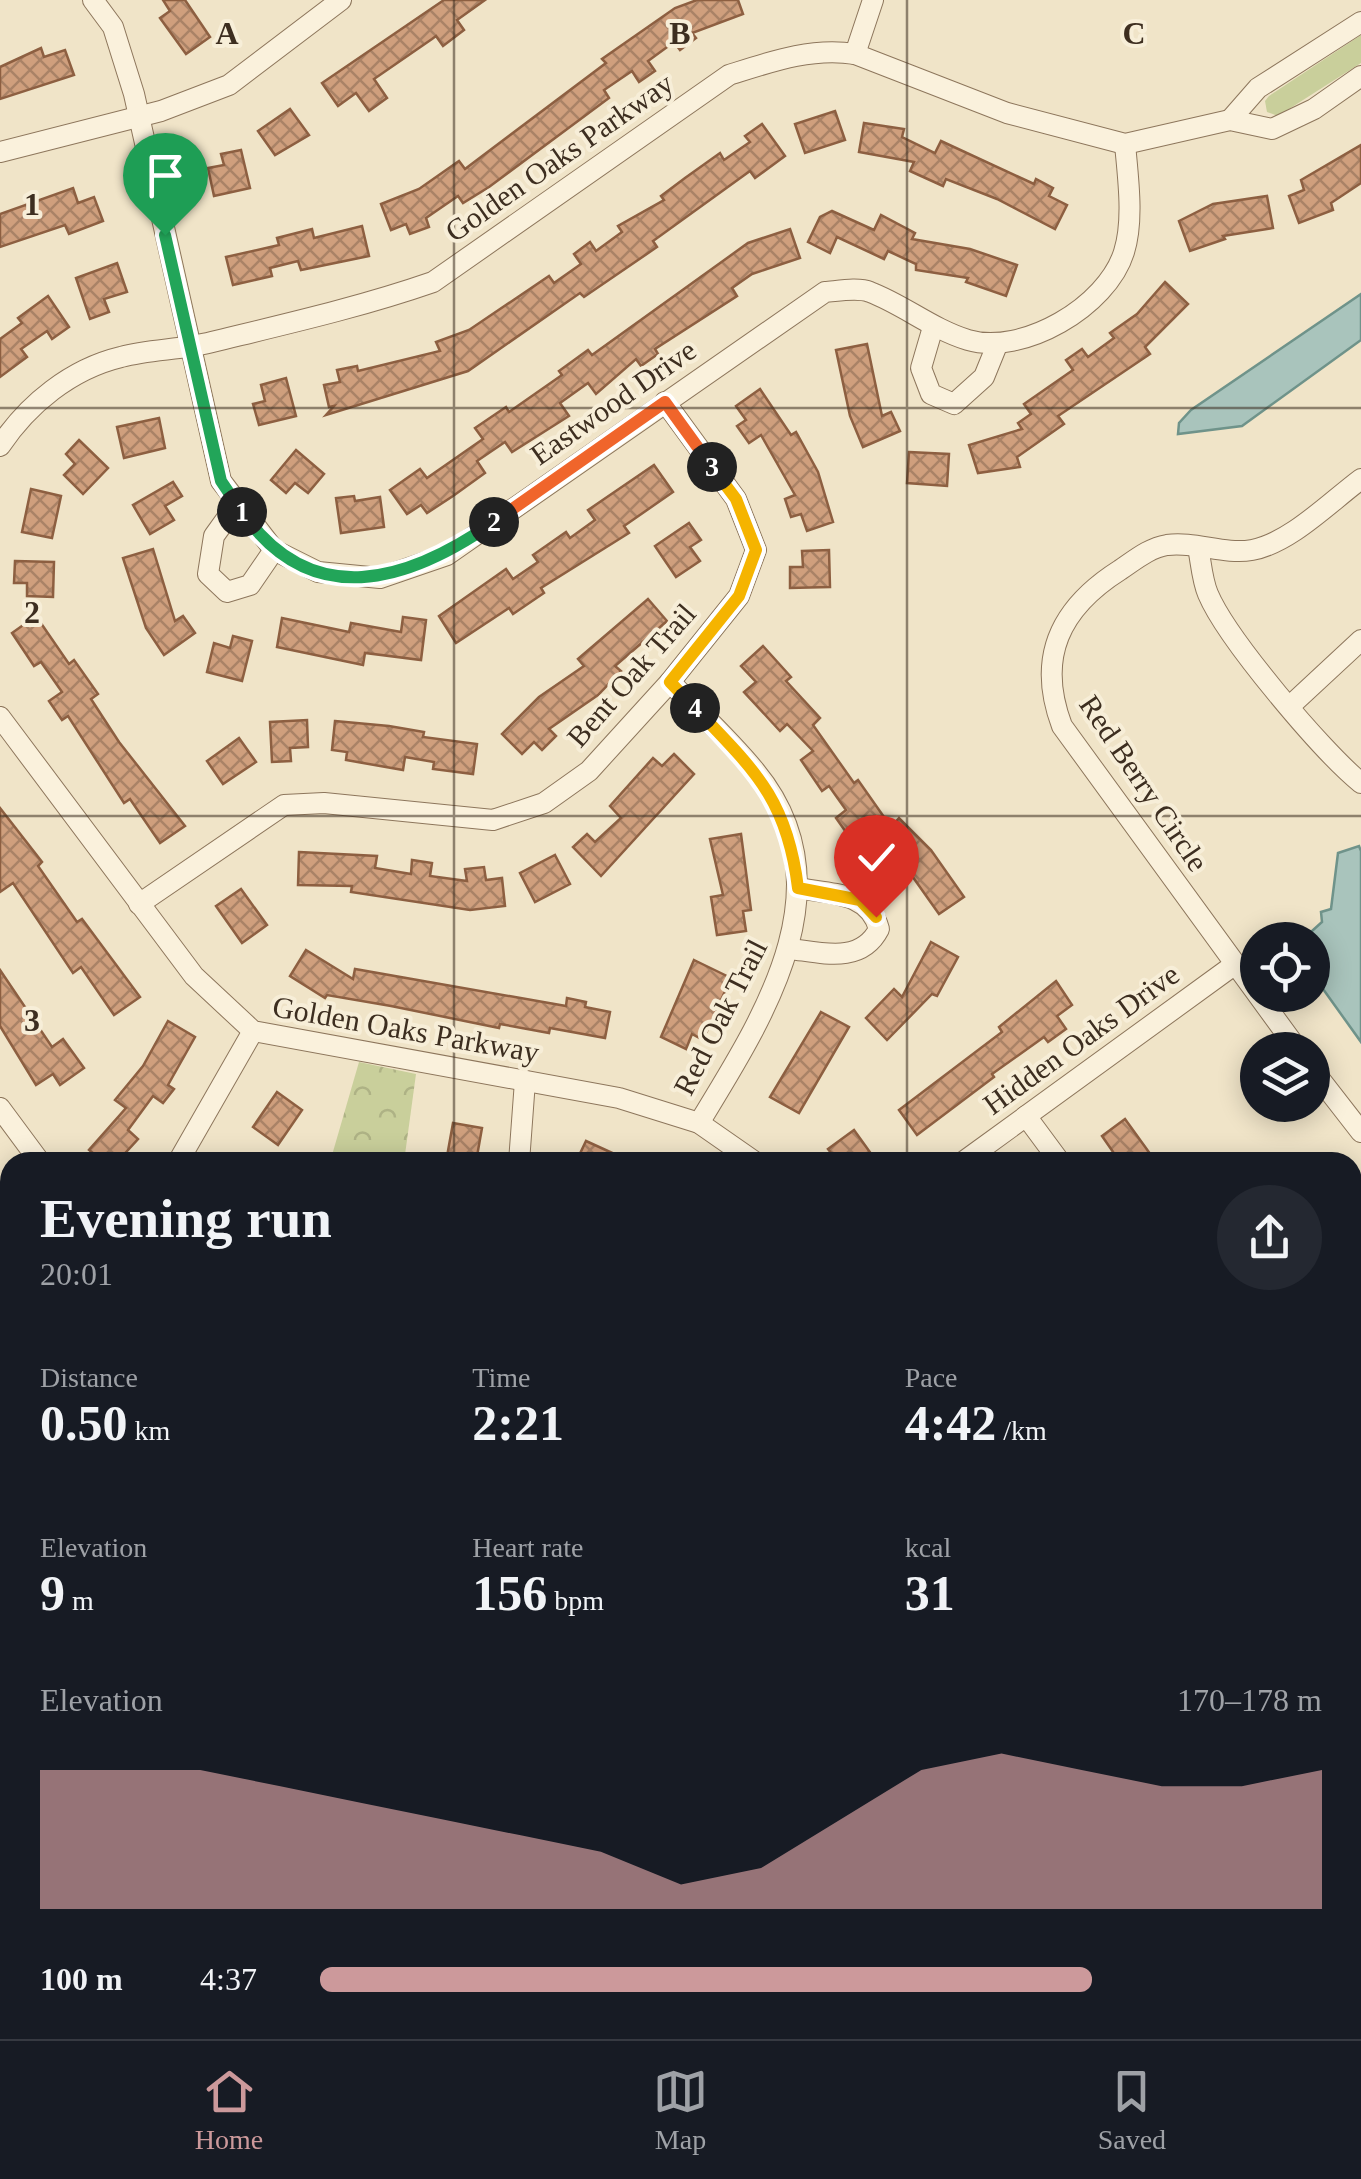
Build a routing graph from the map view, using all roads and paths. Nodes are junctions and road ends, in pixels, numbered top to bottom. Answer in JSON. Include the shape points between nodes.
{"nodes":[{"id":1,"x":93,"y":0,"type":"edge"},
{"id":2,"x":341,"y":0,"type":"edge"},
{"id":3,"x":873,"y":0,"type":"edge"},
{"id":4,"x":1361,"y":22,"type":"edge"},
{"id":5,"x":855,"y":54,"type":"junction"},
{"id":6,"x":1361,"y":76,"type":"edge"},
{"id":7,"x":140,"y":117,"type":"junction"},
{"id":8,"x":1230,"y":120,"type":"junction"},
{"id":9,"x":1126,"y":144,"type":"junction"},
{"id":10,"x":0,"y":152,"type":"edge"},
{"id":11,"x":933,"y":327,"type":"junction"},
{"id":12,"x":997,"y":345,"type":"junction"},
{"id":13,"x":190,"y":348,"type":"junction"},
{"id":14,"x":665,"y":402,"type":"junction"},
{"id":15,"x":0,"y":446,"type":"edge"},
{"id":16,"x":1361,"y":478,"type":"edge"},
{"id":17,"x":237,"y":504,"type":"junction"},
{"id":18,"x":1198,"y":547,"type":"junction"},
{"id":19,"x":274,"y":550,"type":"junction"},
{"id":20,"x":1361,"y":640,"type":"edge"},
{"id":21,"x":670,"y":682,"type":"junction"},
{"id":22,"x":1290,"y":706,"type":"junction"},
{"id":23,"x":0,"y":718,"type":"edge"},
{"id":24,"x":1361,"y":783,"type":"edge"},
{"id":25,"x":798,"y":888,"type":"junction"},
{"id":26,"x":139,"y":904,"type":"junction"},
{"id":27,"x":791,"y":948,"type":"junction"},
{"id":28,"x":1234,"y":965,"type":"junction"},
{"id":29,"x":254,"y":1032,"type":"junction"},
{"id":30,"x":1284,"y":1032,"type":"edge"},
{"id":31,"x":525,"y":1081,"type":"junction"},
{"id":32,"x":1330,"y":1092,"type":"edge"},
{"id":33,"x":0,"y":1108,"type":"edge"},
{"id":34,"x":1026,"y":1116,"type":"junction"},
{"id":35,"x":699,"y":1123,"type":"junction"},
{"id":36,"x":1361,"y":1132,"type":"edge"},
{"id":37,"x":33,"y":1152,"type":"edge"},
{"id":38,"x":184,"y":1152,"type":"edge"},
{"id":39,"x":520,"y":1152,"type":"edge"},
{"id":40,"x":740,"y":1152,"type":"edge"},
{"id":41,"x":977,"y":1152,"type":"edge"},
{"id":42,"x":1053,"y":1152,"type":"edge"}],
"edges":[{"from":1,"to":7,"type":"street","name":"Eastwood Drive","via":[[113,27]]},
{"from":2,"to":7,"type":"street","via":[[229,84]]},
{"from":3,"to":5,"type":"street"},
{"from":4,"to":8,"type":"street","via":[[1258,88]]},
{"from":5,"to":9,"type":"street","name":"Golden Oaks Parkway","via":[[1007,114]]},
{"from":5,"to":13,"type":"street","name":"Golden Oaks Parkway","via":[[784,57],[729,74],[434,282]]},
{"from":6,"to":8,"type":"street","name":"Golden Oaks Parkway","via":[[1272,128]]},
{"from":7,"to":10,"type":"street"},
{"from":7,"to":13,"type":"street","name":"Eastwood Drive"},
{"from":8,"to":9,"type":"street","name":"Golden Oaks Parkway"},
{"from":9,"to":12,"type":"street","via":[[1124,253],[1097,294],[1045,330]]},
{"from":11,"to":12,"type":"street","name":"Eastwood Drive"},
{"from":11,"to":12,"type":"street","via":[[921,368],[932,394],[954,404],[984,377]]},
{"from":11,"to":14,"type":"street","name":"Eastwood Drive","via":[[867,290],[824,292]]},
{"from":13,"to":15,"type":"street","name":"Golden Oaks Parkway","via":[[119,357],[54,388],[20,416]]},
{"from":13,"to":17,"type":"street","name":"Eastwood Drive","via":[[221,481]]},
{"from":14,"to":19,"type":"street","name":"Eastwood Drive","via":[[446,555],[380,578],[318,572]]},
{"from":14,"to":21,"type":"street","name":"Bent Oak Trail","via":[[736,499],[756,550],[739,596]]},
{"from":16,"to":18,"type":"street","name":"Red Berry Circle","via":[[1254,550]]},
{"from":17,"to":19,"type":"street","name":"Eastwood Drive"},
{"from":17,"to":19,"type":"street","via":[[214,536],[208,574],[226,592],[250,585]]},
{"from":18,"to":22,"type":"street","via":[[1208,593]]},
{"from":18,"to":28,"type":"street","name":"Red Berry Circle","via":[[1155,548],[1081,598],[1052,651],[1050,696],[1062,726]]},
{"from":20,"to":22,"type":"street"},
{"from":21,"to":25,"type":"street","name":"Red Oak Trail","via":[[766,787],[783,815]]},
{"from":21,"to":26,"type":"street","name":"Bent Oak Trail","via":[[589,771],[544,803],[493,820],[324,802],[284,805]]},
{"from":22,"to":24,"type":"street"},
{"from":23,"to":26,"type":"street","name":"Golden Oaks Parkway"},
{"from":25,"to":27,"type":"street","name":"Red Oak Trail"},
{"from":25,"to":27,"type":"street","via":[[860,900],[870,906],[879,929],[858,951]]},
{"from":26,"to":29,"type":"street","name":"Golden Oaks Parkway","via":[[194,976]]},
{"from":27,"to":35,"type":"street","name":"Red Oak Trail"},
{"from":28,"to":30,"type":"street","name":"Red Berry Circle"},
{"from":28,"to":34,"type":"street","name":"Hidden Oaks Drive"},
{"from":29,"to":31,"type":"street","name":"Golden Oaks Parkway"},
{"from":29,"to":38,"type":"street"},
{"from":31,"to":35,"type":"street","name":"Golden Oaks Parkway","via":[[620,1098]]},
{"from":31,"to":39,"type":"street"},
{"from":32,"to":36,"type":"street"},
{"from":33,"to":37,"type":"street"},
{"from":34,"to":41,"type":"street","name":"Hidden Oaks Drive"},
{"from":34,"to":42,"type":"street"},
{"from":35,"to":40,"type":"street","name":"Golden Oaks Parkway"}]}
